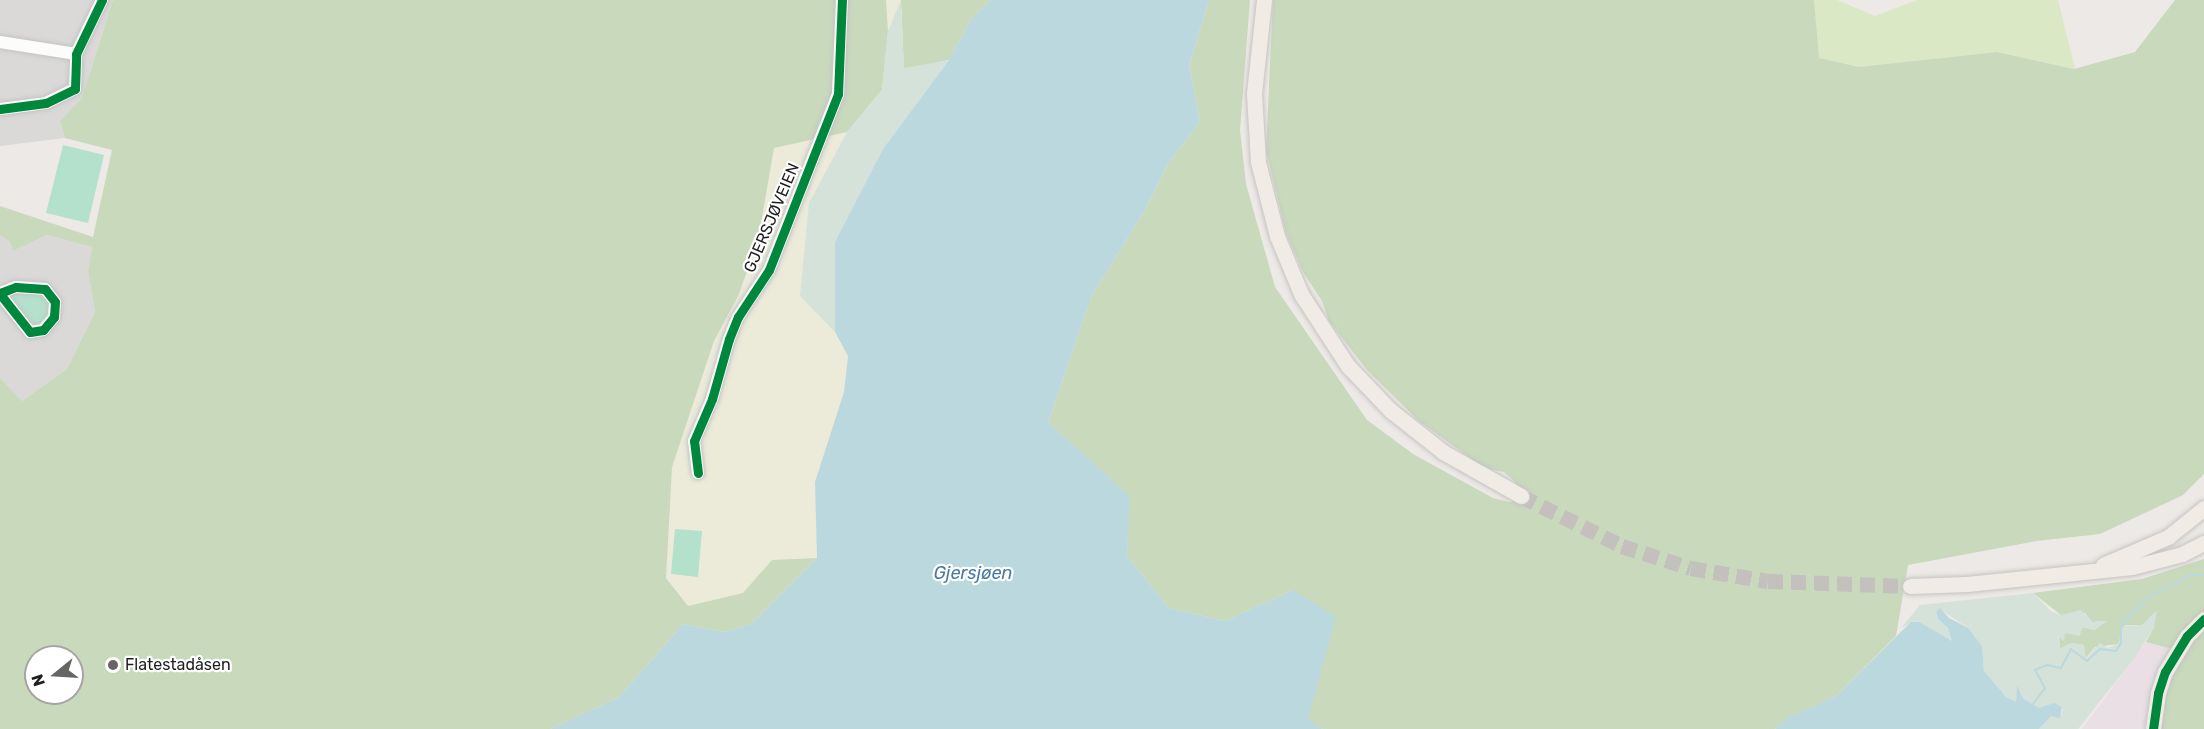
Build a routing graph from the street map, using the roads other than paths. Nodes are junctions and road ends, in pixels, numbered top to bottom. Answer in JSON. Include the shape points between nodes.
{"nodes":[{"id":1,"x":102,"y":0,"type":"edge"},
{"id":2,"x":842,"y":0,"type":"edge"},
{"id":3,"x":1264,"y":0,"type":"edge"},
{"id":4,"x":0,"y":42,"type":"edge"},
{"id":5,"x":76,"y":54,"type":"junction"},
{"id":6,"x":0,"y":109,"type":"edge"},
{"id":7,"x":0,"y":293,"type":"edge"},
{"id":8,"x":698,"y":473,"type":"dead end"},
{"id":9,"x":1521,"y":496,"type":"tunnel mouth"},
{"id":10,"x":2204,"y":508,"type":"edge"},
{"id":11,"x":2204,"y":534,"type":"edge"},
{"id":12,"x":2204,"y":543,"type":"edge"},
{"id":13,"x":2168,"y":557,"type":"junction"},
{"id":14,"x":2074,"y":574,"type":"junction"},
{"id":15,"x":1910,"y":586,"type":"tunnel mouth"},
{"id":16,"x":2204,"y":620,"type":"edge"},
{"id":17,"x":2153,"y":729,"type":"edge"}],
"edges":[{"from":1,"to":5,"type":"street"},
{"from":2,"to":8,"type":"street","name":"GJERSJØVEIEN","via":[[838,94],[769,270],[738,317],[729,339],[712,399],[694,441]]},
{"from":3,"to":9,"type":"main road","via":[[1254,93],[1258,162],[1276,236],[1306,303],[1348,366],[1390,410],[1443,452]]},
{"from":4,"to":5,"type":"street"},
{"from":5,"to":6,"type":"street","via":[[77,94]]},
{"from":7,"to":7,"type":"street","via":[[16,287],[45,289],[55,302],[54,317],[43,330],[30,332]]},
{"from":10,"to":14,"type":"main road","via":[[2149,547]]},
{"from":11,"to":13,"type":"main road"},
{"from":12,"to":13,"type":"main road"},
{"from":13,"to":14,"type":"main road","via":[[2132,567]]},
{"from":14,"to":15,"type":"main road"},
{"from":16,"to":17,"type":"main road","via":[[2187,636],[2165,672]]}]}
